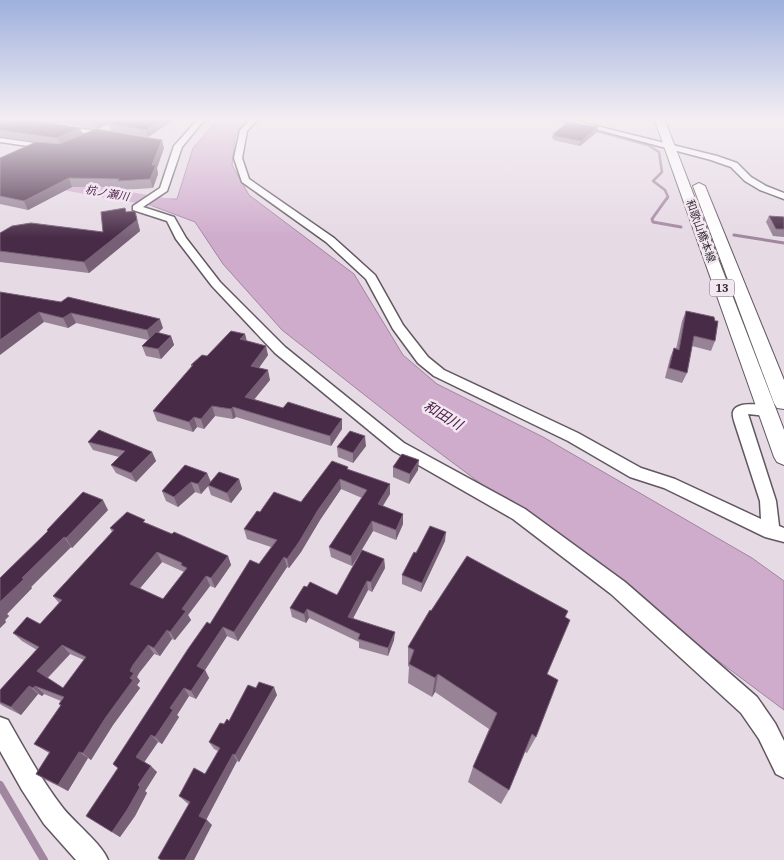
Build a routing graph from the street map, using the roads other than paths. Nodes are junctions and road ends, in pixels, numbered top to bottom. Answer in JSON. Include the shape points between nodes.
{"nodes":[{"id":1,"x":171,"y":158,"type":"edge"},
{"id":2,"x":238,"y":158,"type":"edge"},
{"id":3,"x":680,"y":158,"type":"edge"},
{"id":4,"x":681,"y":158,"type":"edge"},
{"id":5,"x":711,"y":158,"type":"edge"},
{"id":6,"x":784,"y":196,"type":"edge"},
{"id":7,"x":784,"y":403,"type":"edge"},
{"id":8,"x":767,"y":411,"type":"junction"},
{"id":9,"x":784,"y":457,"type":"edge"},
{"id":10,"x":778,"y":534,"type":"edge"},
{"id":11,"x":0,"y":728,"type":"edge"},
{"id":12,"x":784,"y":766,"type":"edge"},
{"id":13,"x":95,"y":860,"type":"edge"}],
"edges":[{"from":1,"to":12,"type":"street","via":[[164,189],[136,208],[172,219],[181,239],[216,284],[280,350],[399,447],[519,514],[618,588],[749,705],[767,731]]},
{"from":2,"to":10,"type":"street","via":[[245,180],[330,240],[371,277],[397,326],[423,360],[439,373],[574,437],[636,473],[669,483]]},
{"from":3,"to":8,"type":"main road","name":"和歌山橋本線","number":"13"},
{"from":4,"to":7,"type":"main road","name":"和歌山橋本線","number":"13"},
{"from":5,"to":6,"type":"street","via":[[734,165],[748,179]]},
{"from":8,"to":9,"type":"main road","name":"和歌山橋本線","number":"13"},
{"from":8,"to":10,"type":"street","via":[[745,409],[740,412]]},
{"from":11,"to":13,"type":"street","via":[[33,787],[73,841]]}]}
